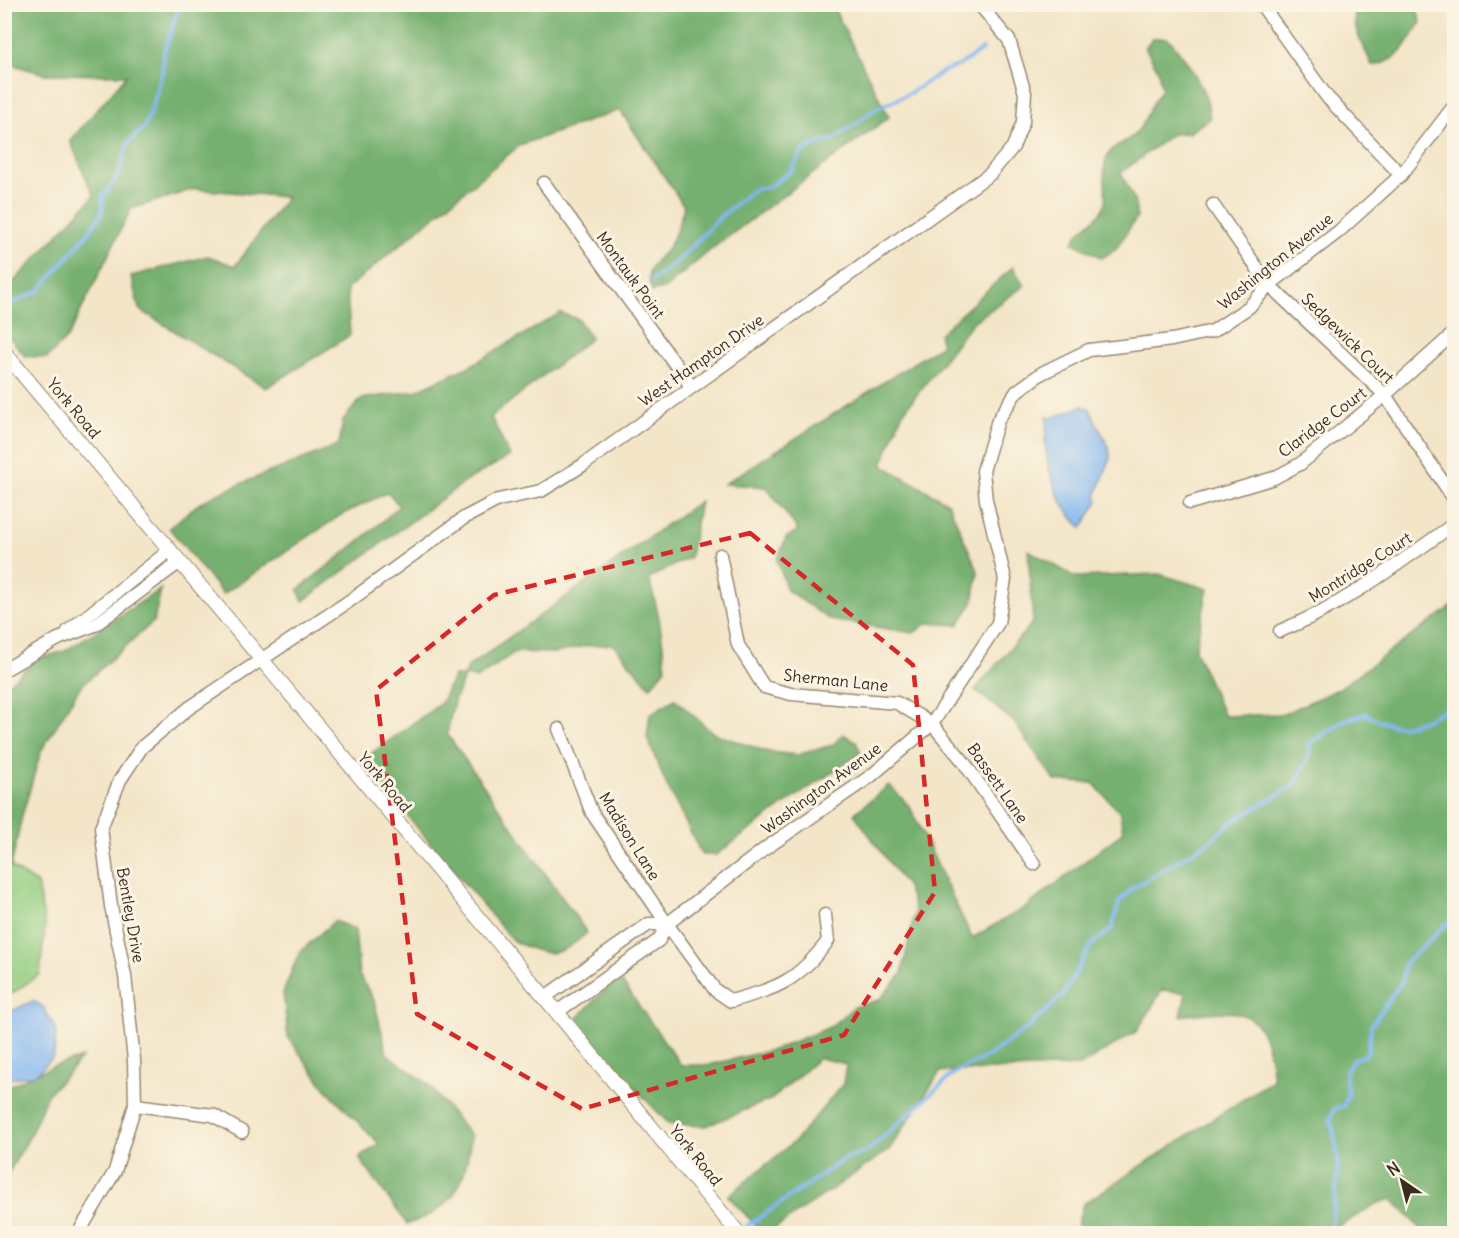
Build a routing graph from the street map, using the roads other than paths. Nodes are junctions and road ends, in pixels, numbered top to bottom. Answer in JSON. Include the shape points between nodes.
{"nodes":[{"id":1,"x":979,"y":4,"type":"edge"},
{"id":2,"x":1261,"y":4,"type":"edge"},
{"id":3,"x":1455,"y":106,"type":"edge"},
{"id":4,"x":1401,"y":175,"type":"junction"},
{"id":5,"x":544,"y":183,"type":"dead end"},
{"id":6,"x":1213,"y":205,"type":"dead end"},
{"id":7,"x":1269,"y":285,"type":"junction"},
{"id":8,"x":1455,"y":333,"type":"edge"},
{"id":9,"x":4,"y":352,"type":"edge"},
{"id":10,"x":691,"y":387,"type":"junction"},
{"id":11,"x":1385,"y":395,"type":"junction"},
{"id":12,"x":1455,"y":499,"type":"edge"},
{"id":13,"x":1190,"y":503,"type":"dead end"},
{"id":14,"x":1455,"y":524,"type":"edge"},
{"id":15,"x":170,"y":550,"type":"junction"},
{"id":16,"x":720,"y":555,"type":"dead end"},
{"id":17,"x":180,"y":562,"type":"junction"},
{"id":18,"x":1280,"y":632,"type":"dead end"},
{"id":19,"x":58,"y":639,"type":"junction"},
{"id":20,"x":261,"y":660,"type":"junction"},
{"id":21,"x":4,"y":670,"type":"edge"},
{"id":22,"x":932,"y":724,"type":"junction"},
{"id":23,"x":559,"y":729,"type":"dead end"},
{"id":24,"x":1034,"y":864,"type":"dead end"},
{"id":25,"x":825,"y":915,"type":"dead end"},
{"id":26,"x":667,"y":924,"type":"junction"},
{"id":27,"x":545,"y":997,"type":"junction"},
{"id":28,"x":557,"y":1012,"type":"junction"},
{"id":29,"x":135,"y":1105,"type":"junction"},
{"id":30,"x":242,"y":1132,"type":"dead end"},
{"id":31,"x":78,"y":1233,"type":"edge"},
{"id":32,"x":739,"y":1233,"type":"edge"}],
"edges":[{"from":1,"to":10,"type":"street","name":"West Hampton Drive","via":[[1009,40],[1024,93],[1023,122],[1013,147],[990,174]]},
{"from":2,"to":4,"type":"street","via":[[1327,97]]},
{"from":3,"to":4,"type":"street","name":"Washington Avenue"},
{"from":4,"to":7,"type":"street","name":"Washington Avenue","via":[[1338,232]]},
{"from":5,"to":10,"type":"street","name":"Montauk Point"},
{"from":6,"to":7,"type":"street","name":"Sedgewick Court"},
{"from":7,"to":11,"type":"street","name":"Sedgewick Court"},
{"from":7,"to":22,"type":"street","name":"Washington Avenue","via":[[1250,307],[1213,331],[1089,350],[1042,373],[1017,392],[998,420],[983,471],[1005,579],[998,623]]},
{"from":8,"to":11,"type":"street","name":"Claridge Court"},
{"from":9,"to":15,"type":"street","name":"York Road"},
{"from":10,"to":20,"type":"street","name":"West Hampton Drive","via":[[541,491],[498,500],[465,518]]},
{"from":11,"to":12,"type":"street","name":"Sedgewick Court"},
{"from":11,"to":13,"type":"street","name":"Claridge Court","via":[[1300,464],[1274,478]]},
{"from":14,"to":18,"type":"street","name":"Montridge Court","via":[[1386,572]]},
{"from":15,"to":17,"type":"street","name":"York Road"},
{"from":15,"to":19,"type":"street"},
{"from":16,"to":22,"type":"street","name":"Sherman Lane","via":[[738,645],[764,687],[791,694],[897,703]]},
{"from":17,"to":19,"type":"street","via":[[95,625]]},
{"from":17,"to":20,"type":"street","name":"York Road"},
{"from":19,"to":21,"type":"street"},
{"from":20,"to":27,"type":"street","name":"York Road"},
{"from":20,"to":29,"type":"street","name":"Bentley Drive","via":[[189,708],[142,747],[120,780],[101,828],[125,976]]},
{"from":22,"to":24,"type":"street","name":"Bassett Lane","via":[[963,761]]},
{"from":22,"to":26,"type":"street","name":"Washington Avenue","via":[[871,776],[766,848]]},
{"from":23,"to":26,"type":"street","name":"Madison Lane","via":[[592,813]]},
{"from":25,"to":26,"type":"street","name":"Madison Lane","via":[[828,941],[809,965],[776,989],[731,1000],[716,990]]},
{"from":26,"to":27,"type":"street","name":"Washington Avenue","via":[[649,924]]},
{"from":26,"to":28,"type":"street","name":"Washington Avenue","via":[[659,940]]},
{"from":27,"to":28,"type":"street","name":"York Road"},
{"from":28,"to":32,"type":"street","name":"York Road"},
{"from":29,"to":30,"type":"street","via":[[213,1115]]},
{"from":29,"to":31,"type":"street","name":"Bentley Drive","via":[[115,1172]]}]}
